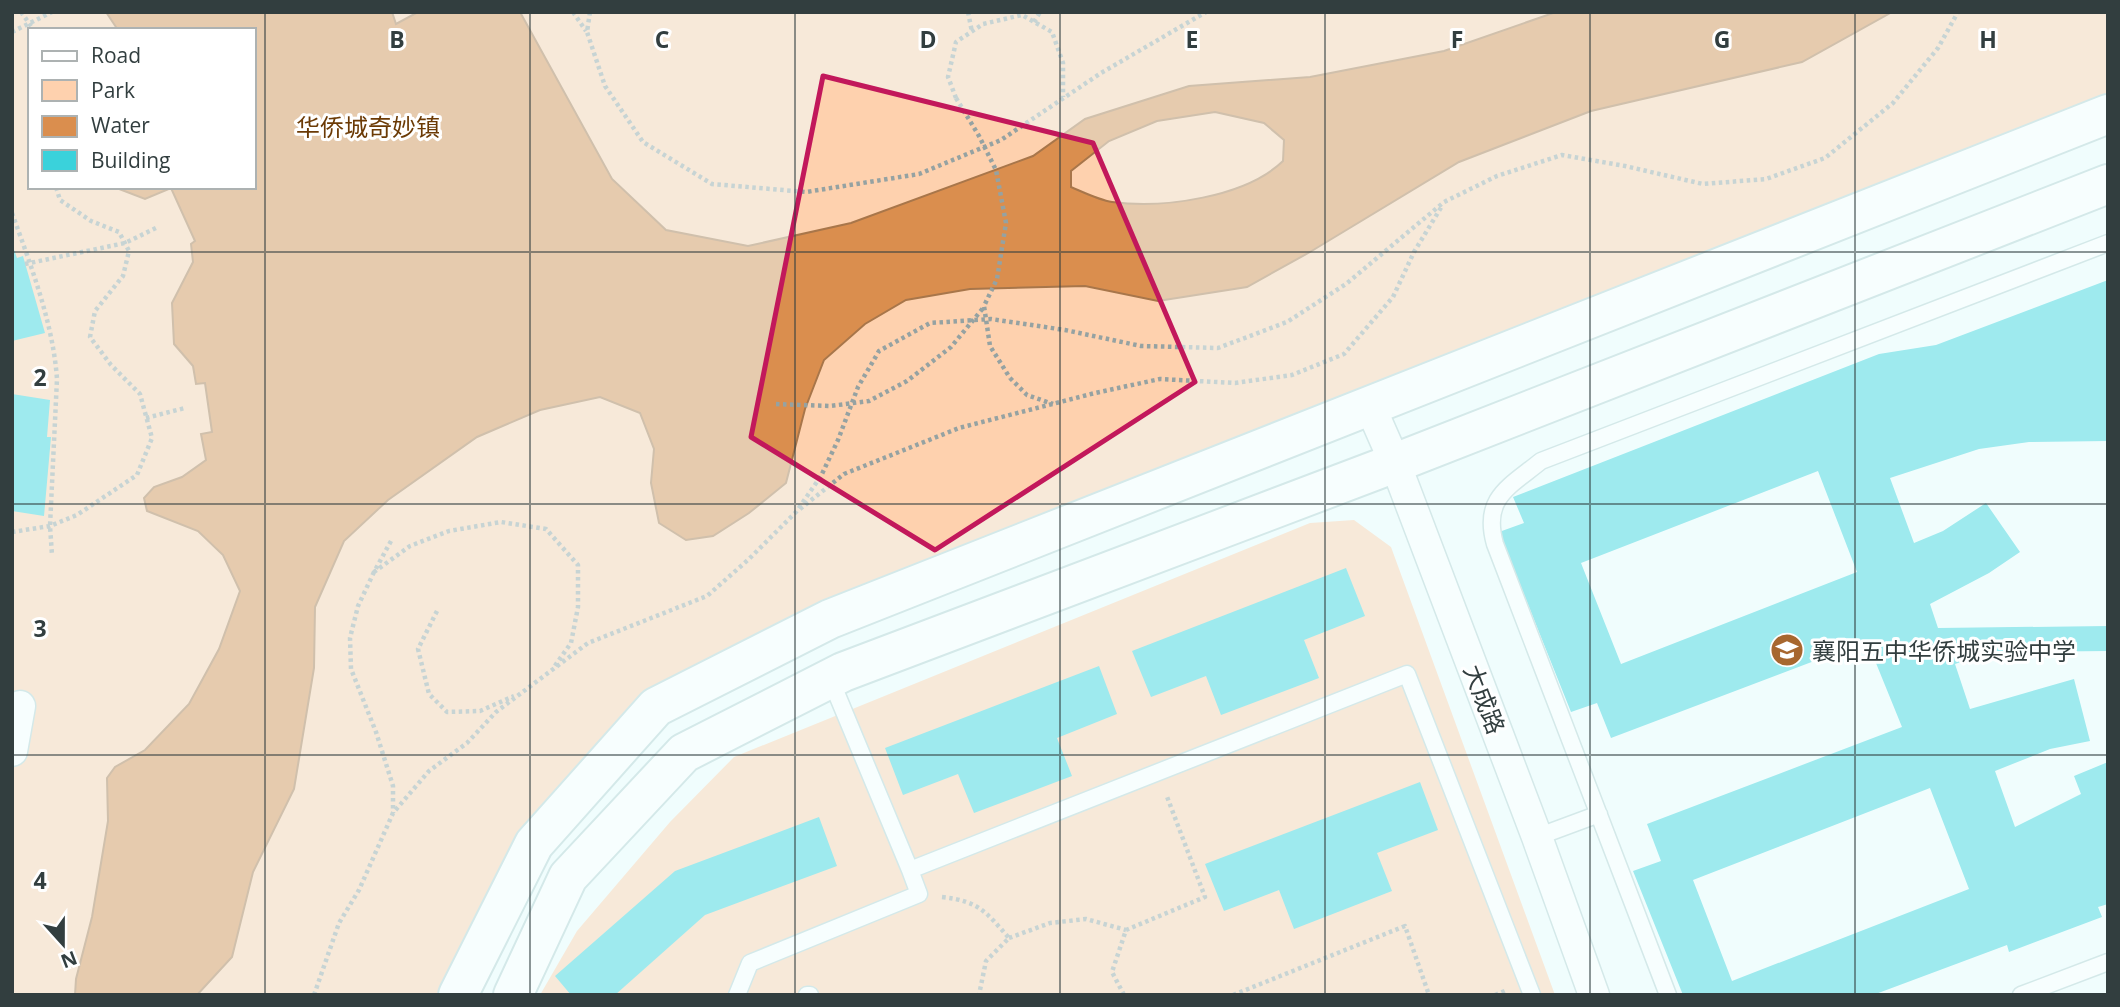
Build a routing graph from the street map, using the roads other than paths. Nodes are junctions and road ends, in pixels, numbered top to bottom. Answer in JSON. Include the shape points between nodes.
{"nodes":[{"id":1,"x":2108,"y":114,"type":"edge"},
{"id":2,"x":2108,"y":184,"type":"edge"},
{"id":3,"x":2108,"y":243,"type":"edge"},
{"id":4,"x":1370,"y":406,"type":"junction"},
{"id":5,"x":1395,"y":463,"type":"junction"},
{"id":6,"x":830,"y":678,"type":"junction"},
{"id":7,"x":20,"y":706,"type":"dead end"},
{"id":8,"x":12,"y":751,"type":"edge"},
{"id":9,"x":1599,"y":814,"type":"junction"},
{"id":10,"x":1538,"y":837,"type":"junction"},
{"id":11,"x":910,"y":870,"type":"junction"},
{"id":12,"x":2108,"y":962,"type":"edge"},
{"id":13,"x":458,"y":995,"type":"edge"},
{"id":14,"x":513,"y":995,"type":"edge"},
{"id":15,"x":737,"y":995,"type":"edge"},
{"id":16,"x":1532,"y":995,"type":"edge"},
{"id":17,"x":1594,"y":995,"type":"edge"},
{"id":18,"x":1668,"y":995,"type":"edge"},
{"id":19,"x":2021,"y":995,"type":"edge"}],
"edges":[{"from":1,"to":4,"type":"street"},
{"from":2,"to":5,"type":"street"},
{"from":3,"to":9,"type":"lane","via":[[1541,461],[1498,496],[1489,524],[1495,544]]},
{"from":4,"to":5,"type":"street","name":"大成路"},
{"from":4,"to":13,"type":"street","via":[[830,619],[656,707],[534,844]]},
{"from":5,"to":6,"type":"street"},
{"from":5,"to":10,"type":"street","name":"大成路"},
{"from":6,"to":11,"type":"lane"},
{"from":6,"to":14,"type":"street","via":[[684,752],[568,877]]},
{"from":7,"to":8,"type":"street"},
{"from":9,"to":10,"type":"lane"},
{"from":9,"to":18,"type":"lane"},
{"from":10,"to":17,"type":"street","name":"大成路"},
{"from":11,"to":15,"type":"lane","via":[[919,894],[750,963]]},
{"from":11,"to":16,"type":"lane","via":[[1407,674]]},
{"from":12,"to":19,"type":"lane"}]}
